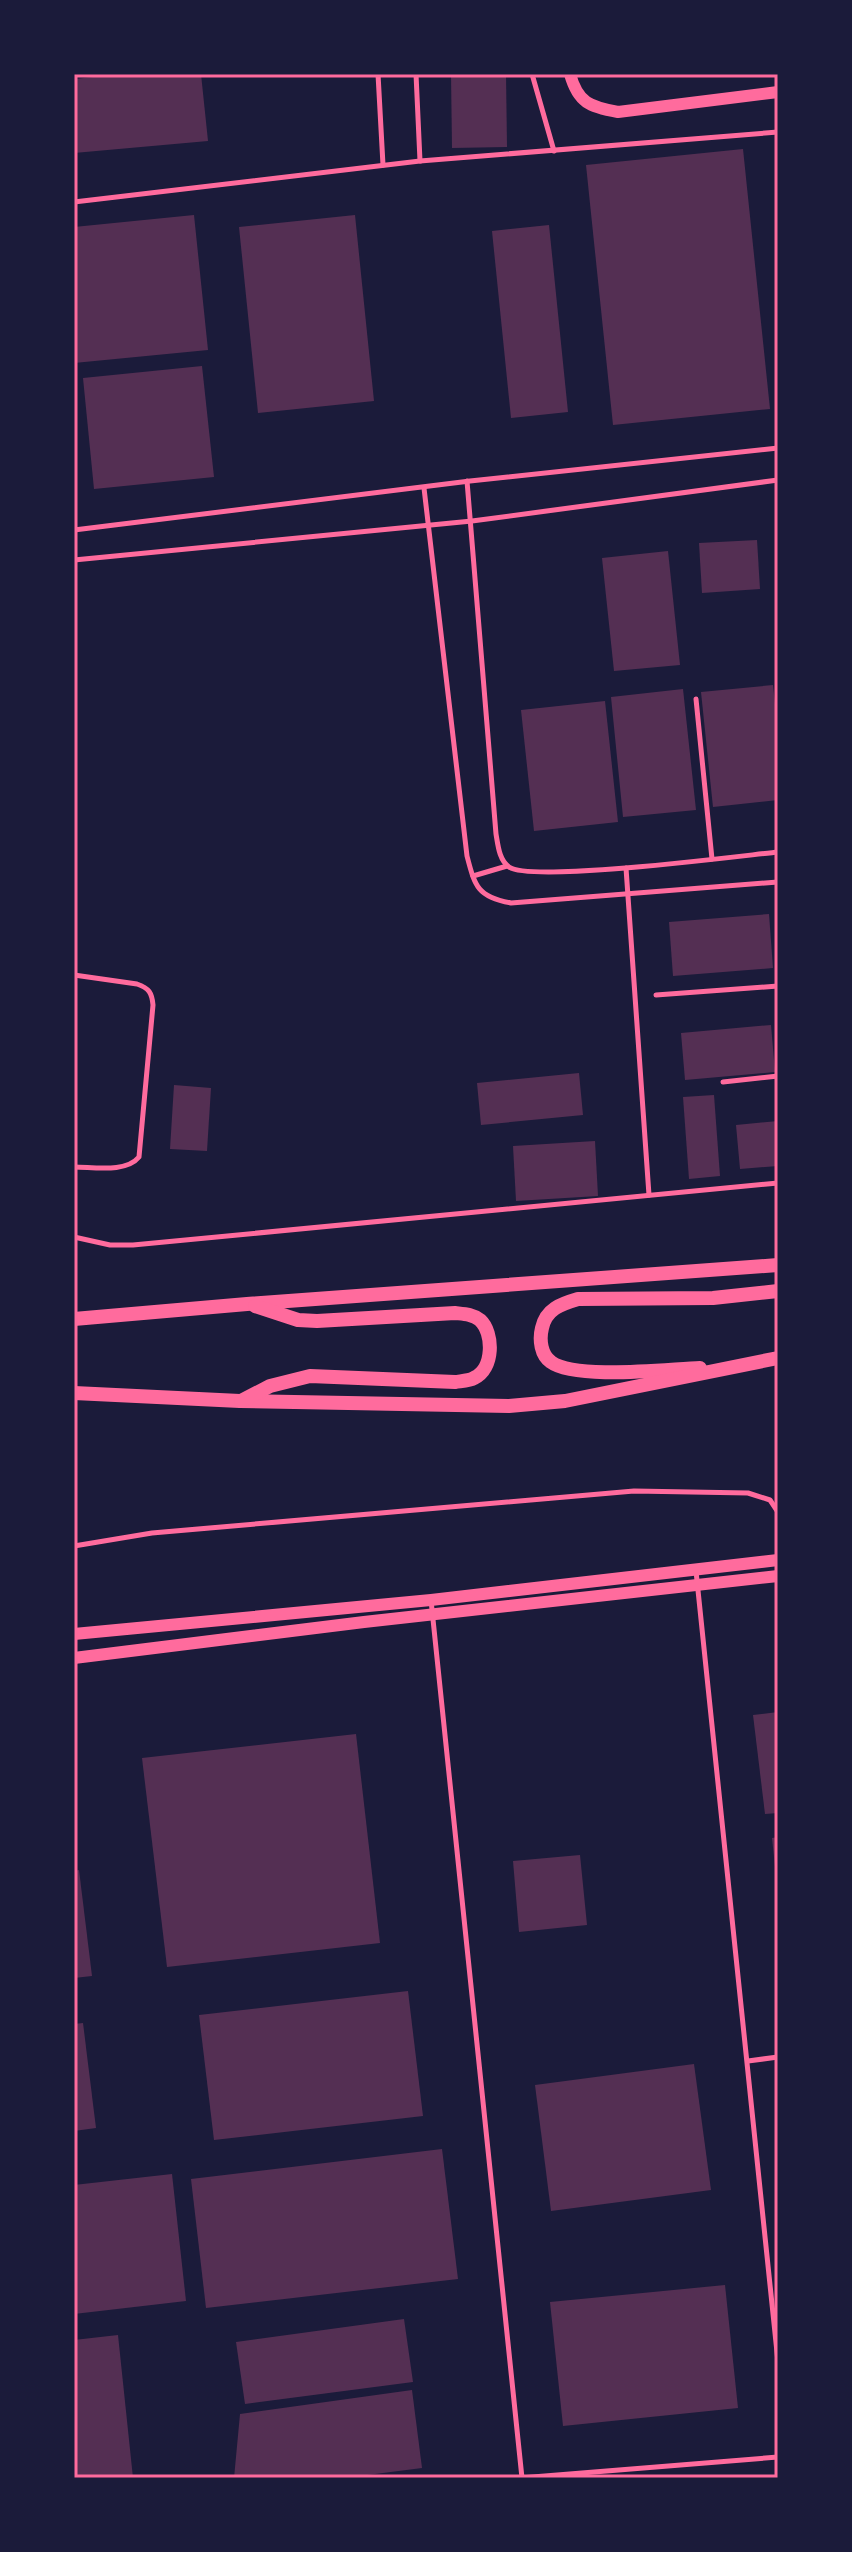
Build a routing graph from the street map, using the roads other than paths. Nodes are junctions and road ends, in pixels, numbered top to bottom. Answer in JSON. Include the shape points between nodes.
{"nodes":[{"id":1,"x":378,"y":74,"type":"edge"},
{"id":2,"x":416,"y":74,"type":"edge"},
{"id":3,"x":532,"y":74,"type":"edge"},
{"id":4,"x":570,"y":74,"type":"edge"},
{"id":5,"x":778,"y":92,"type":"edge"},
{"id":6,"x":778,"y":132,"type":"edge"},
{"id":7,"x":554,"y":151,"type":"junction"},
{"id":8,"x":420,"y":161,"type":"junction"},
{"id":9,"x":383,"y":165,"type":"junction"},
{"id":10,"x":74,"y":202,"type":"edge"},
{"id":11,"x":778,"y":448,"type":"edge"},
{"id":12,"x":778,"y":480,"type":"edge"},
{"id":13,"x":467,"y":481,"type":"junction"},
{"id":14,"x":424,"y":488,"type":"junction"},
{"id":15,"x":472,"y":521,"type":"junction"},
{"id":16,"x":429,"y":525,"type":"junction"},
{"id":17,"x":74,"y":530,"type":"edge"},
{"id":18,"x":74,"y":560,"type":"edge"},
{"id":19,"x":696,"y":699,"type":"dead end"},
{"id":20,"x":778,"y":852,"type":"edge"},
{"id":21,"x":712,"y":859,"type":"junction"},
{"id":22,"x":507,"y":866,"type":"junction"},
{"id":23,"x":626,"y":868,"type":"junction"},
{"id":24,"x":473,"y":876,"type":"junction"},
{"id":25,"x":778,"y":882,"type":"edge"},
{"id":26,"x":629,"y":894,"type":"junction"},
{"id":27,"x":74,"y":975,"type":"edge"},
{"id":28,"x":778,"y":986,"type":"edge"},
{"id":29,"x":656,"y":995,"type":"dead end"},
{"id":30,"x":778,"y":1076,"type":"edge"},
{"id":31,"x":723,"y":1082,"type":"dead end"},
{"id":32,"x":74,"y":1167,"type":"edge"},
{"id":33,"x":778,"y":1183,"type":"edge"},
{"id":34,"x":649,"y":1195,"type":"junction"},
{"id":35,"x":74,"y":1237,"type":"edge"},
{"id":36,"x":778,"y":1265,"type":"edge"},
{"id":37,"x":778,"y":1291,"type":"edge"},
{"id":38,"x":247,"y":1304,"type":"junction"},
{"id":39,"x":74,"y":1319,"type":"edge"},
{"id":40,"x":778,"y":1358,"type":"edge"},
{"id":41,"x":744,"y":1366,"type":"junction"},
{"id":42,"x":74,"y":1393,"type":"edge"},
{"id":43,"x":240,"y":1401,"type":"junction"},
{"id":44,"x":778,"y":1512,"type":"edge"},
{"id":45,"x":74,"y":1546,"type":"edge"},
{"id":46,"x":778,"y":1560,"type":"edge"},
{"id":47,"x":696,"y":1570,"type":"junction"},
{"id":48,"x":778,"y":1576,"type":"edge"},
{"id":49,"x":698,"y":1586,"type":"junction"},
{"id":50,"x":431,"y":1600,"type":"junction"},
{"id":51,"x":432,"y":1615,"type":"junction"},
{"id":52,"x":74,"y":1634,"type":"edge"},
{"id":53,"x":74,"y":1658,"type":"edge"},
{"id":54,"x":778,"y":2057,"type":"edge"},
{"id":55,"x":748,"y":2061,"type":"junction"},
{"id":56,"x":778,"y":2362,"type":"edge"},
{"id":57,"x":778,"y":2457,"type":"edge"},
{"id":58,"x":521,"y":2478,"type":"edge"}],
"edges":[{"from":1,"to":9,"type":"lane"},
{"from":2,"to":8,"type":"lane"},
{"from":3,"to":7,"type":"lane"},
{"from":4,"to":5,"type":"street","via":[[580,98],[618,112]]},
{"from":6,"to":7,"type":"lane"},
{"from":7,"to":8,"type":"lane"},
{"from":8,"to":9,"type":"lane"},
{"from":9,"to":10,"type":"lane"},
{"from":11,"to":13,"type":"lane"},
{"from":12,"to":15,"type":"lane"},
{"from":13,"to":14,"type":"lane"},
{"from":13,"to":15,"type":"lane"},
{"from":14,"to":16,"type":"lane"},
{"from":14,"to":17,"type":"lane"},
{"from":15,"to":16,"type":"lane"},
{"from":15,"to":22,"type":"lane","via":[[496,834]]},
{"from":16,"to":18,"type":"lane"},
{"from":16,"to":24,"type":"lane"},
{"from":19,"to":21,"type":"lane"},
{"from":20,"to":21,"type":"lane"},
{"from":21,"to":23,"type":"lane"},
{"from":22,"to":23,"type":"lane","via":[[535,872]]},
{"from":22,"to":24,"type":"lane"},
{"from":23,"to":26,"type":"lane"},
{"from":24,"to":26,"type":"lane","via":[[478,890],[511,903]]},
{"from":25,"to":26,"type":"lane"},
{"from":26,"to":34,"type":"lane"},
{"from":27,"to":32,"type":"lane","via":[[147,987],[153,1005],[139,1157],[124,1166]]},
{"from":28,"to":29,"type":"lane"},
{"from":30,"to":31,"type":"lane"},
{"from":33,"to":34,"type":"lane"},
{"from":34,"to":35,"type":"lane","via":[[133,1245]]},
{"from":36,"to":38,"type":"main road"},
{"from":37,"to":41,"type":"main road","via":[[713,1298],[578,1299],[548,1313],[542,1326],[540,1342],[549,1362],[578,1371]]},
{"from":38,"to":39,"type":"main road"},
{"from":38,"to":43,"type":"main road","via":[[317,1321],[472,1315],[490,1336],[489,1353],[472,1380],[310,1376],[270,1386]]},
{"from":40,"to":41,"type":"main road"},
{"from":41,"to":43,"type":"main road","via":[[565,1401],[509,1406]]},
{"from":42,"to":43,"type":"main road"},
{"from":44,"to":45,"type":"lane","via":[[770,1500],[748,1493],[634,1491],[152,1533]]},
{"from":46,"to":47,"type":"street"},
{"from":47,"to":49,"type":"lane"},
{"from":47,"to":50,"type":"street"},
{"from":48,"to":49,"type":"street"},
{"from":49,"to":51,"type":"street"},
{"from":49,"to":55,"type":"lane"},
{"from":50,"to":51,"type":"lane"},
{"from":50,"to":52,"type":"street"},
{"from":51,"to":53,"type":"street"},
{"from":51,"to":58,"type":"lane"},
{"from":54,"to":55,"type":"lane"},
{"from":55,"to":56,"type":"lane"},
{"from":57,"to":58,"type":"lane"}]}
